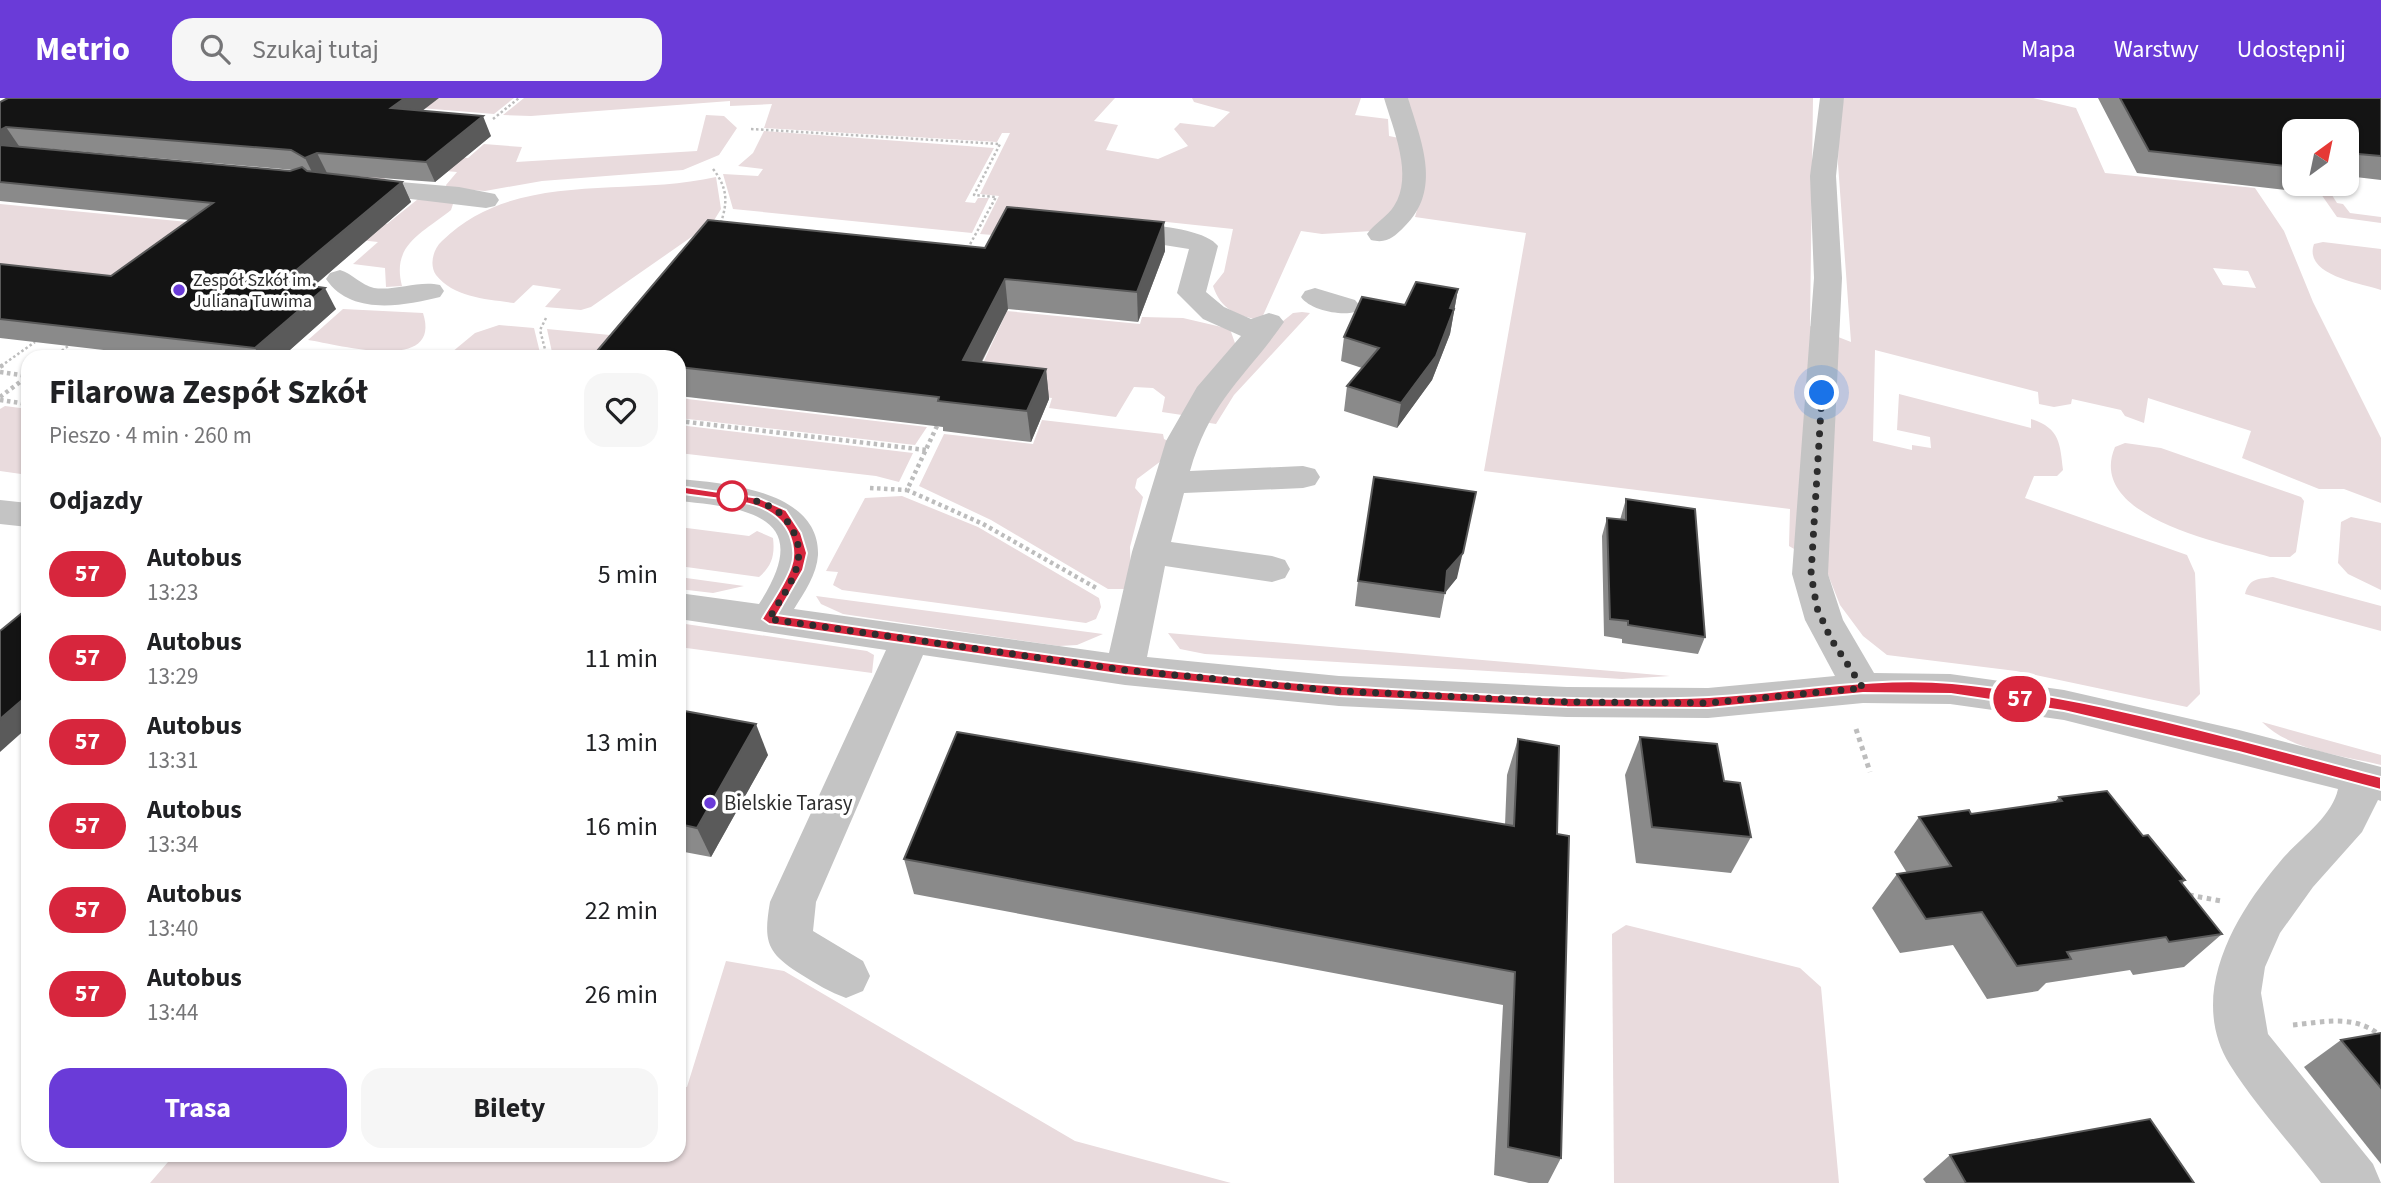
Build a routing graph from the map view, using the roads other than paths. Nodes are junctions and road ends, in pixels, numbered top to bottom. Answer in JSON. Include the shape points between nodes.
{"nodes":[{"id":1,"x":1396,"y":98,"type":"edge"},
{"id":2,"x":1832,"y":98,"type":"edge"},
{"id":3,"x":327,"y":184,"type":"edge"},
{"id":4,"x":486,"y":201,"type":"dead end"},
{"id":5,"x":1136,"y":233,"type":"edge"},
{"id":6,"x":1381,"y":234,"type":"dead end"},
{"id":7,"x":340,"y":279,"type":"dead end"},
{"id":8,"x":430,"y":291,"type":"dead end"},
{"id":9,"x":1315,"y":298,"type":"dead end"},
{"id":10,"x":1345,"y":306,"type":"dead end"},
{"id":11,"x":1303,"y":477,"type":"dead end"},
{"id":12,"x":1170,"y":483,"type":"junction"},
{"id":13,"x":686,"y":491,"type":"edge"},
{"id":14,"x":0,"y":512,"type":"edge"},
{"id":15,"x":21,"y":514,"type":"edge"},
{"id":16,"x":1150,"y":552,"type":"junction"},
{"id":17,"x":1272,"y":569,"type":"dead end"},
{"id":18,"x":686,"y":607,"type":"edge"},
{"id":19,"x":769,"y":619,"type":"junction"},
{"id":20,"x":910,"y":640,"type":"junction"},
{"id":21,"x":1125,"y":670,"type":"junction"},
{"id":22,"x":1863,"y":688,"type":"junction"},
{"id":23,"x":2371,"y":781,"type":"edge"},
{"id":24,"x":846,"y":976,"type":"dead end"},
{"id":25,"x":2354,"y":1183,"type":"edge"}],
"edges":[{"from":1,"to":6,"type":"street","via":[[1413,190],[1404,213]]},
{"from":2,"to":22,"type":"street","via":[[1824,176],[1828,278],[1811,574],[1817,608],[1831,639]]},
{"from":3,"to":4,"type":"street"},
{"from":5,"to":12,"type":"street","via":[[1204,246],[1191,293],[1213,314],[1264,328],[1231,364],[1194,417]]},
{"from":7,"to":8,"type":"street","via":[[364,295],[400,297]]},
{"from":9,"to":10,"type":"street"},
{"from":11,"to":12,"type":"street"},
{"from":12,"to":16,"type":"street"},
{"from":13,"to":19,"type":"street","via":[[759,502],[782,513],[795,533],[801,553],[797,570]]},
{"from":14,"to":15,"type":"street"},
{"from":16,"to":17,"type":"street"},
{"from":16,"to":21,"type":"street"},
{"from":18,"to":19,"type":"street"},
{"from":19,"to":20,"type":"street"},
{"from":20,"to":21,"type":"street"},
{"from":20,"to":24,"type":"street","via":[[793,902],[789,927],[793,944]]},
{"from":21,"to":22,"type":"street","via":[[1339,691],[1567,702],[1708,703]]},
{"from":22,"to":23,"type":"street","via":[[1951,689],[2064,705]]},
{"from":23,"to":25,"type":"street","via":[[2352,816],[2289,882],[2264,916],[2239,967],[2234,1001],[2236,1024],[2259,1063]]}]}
